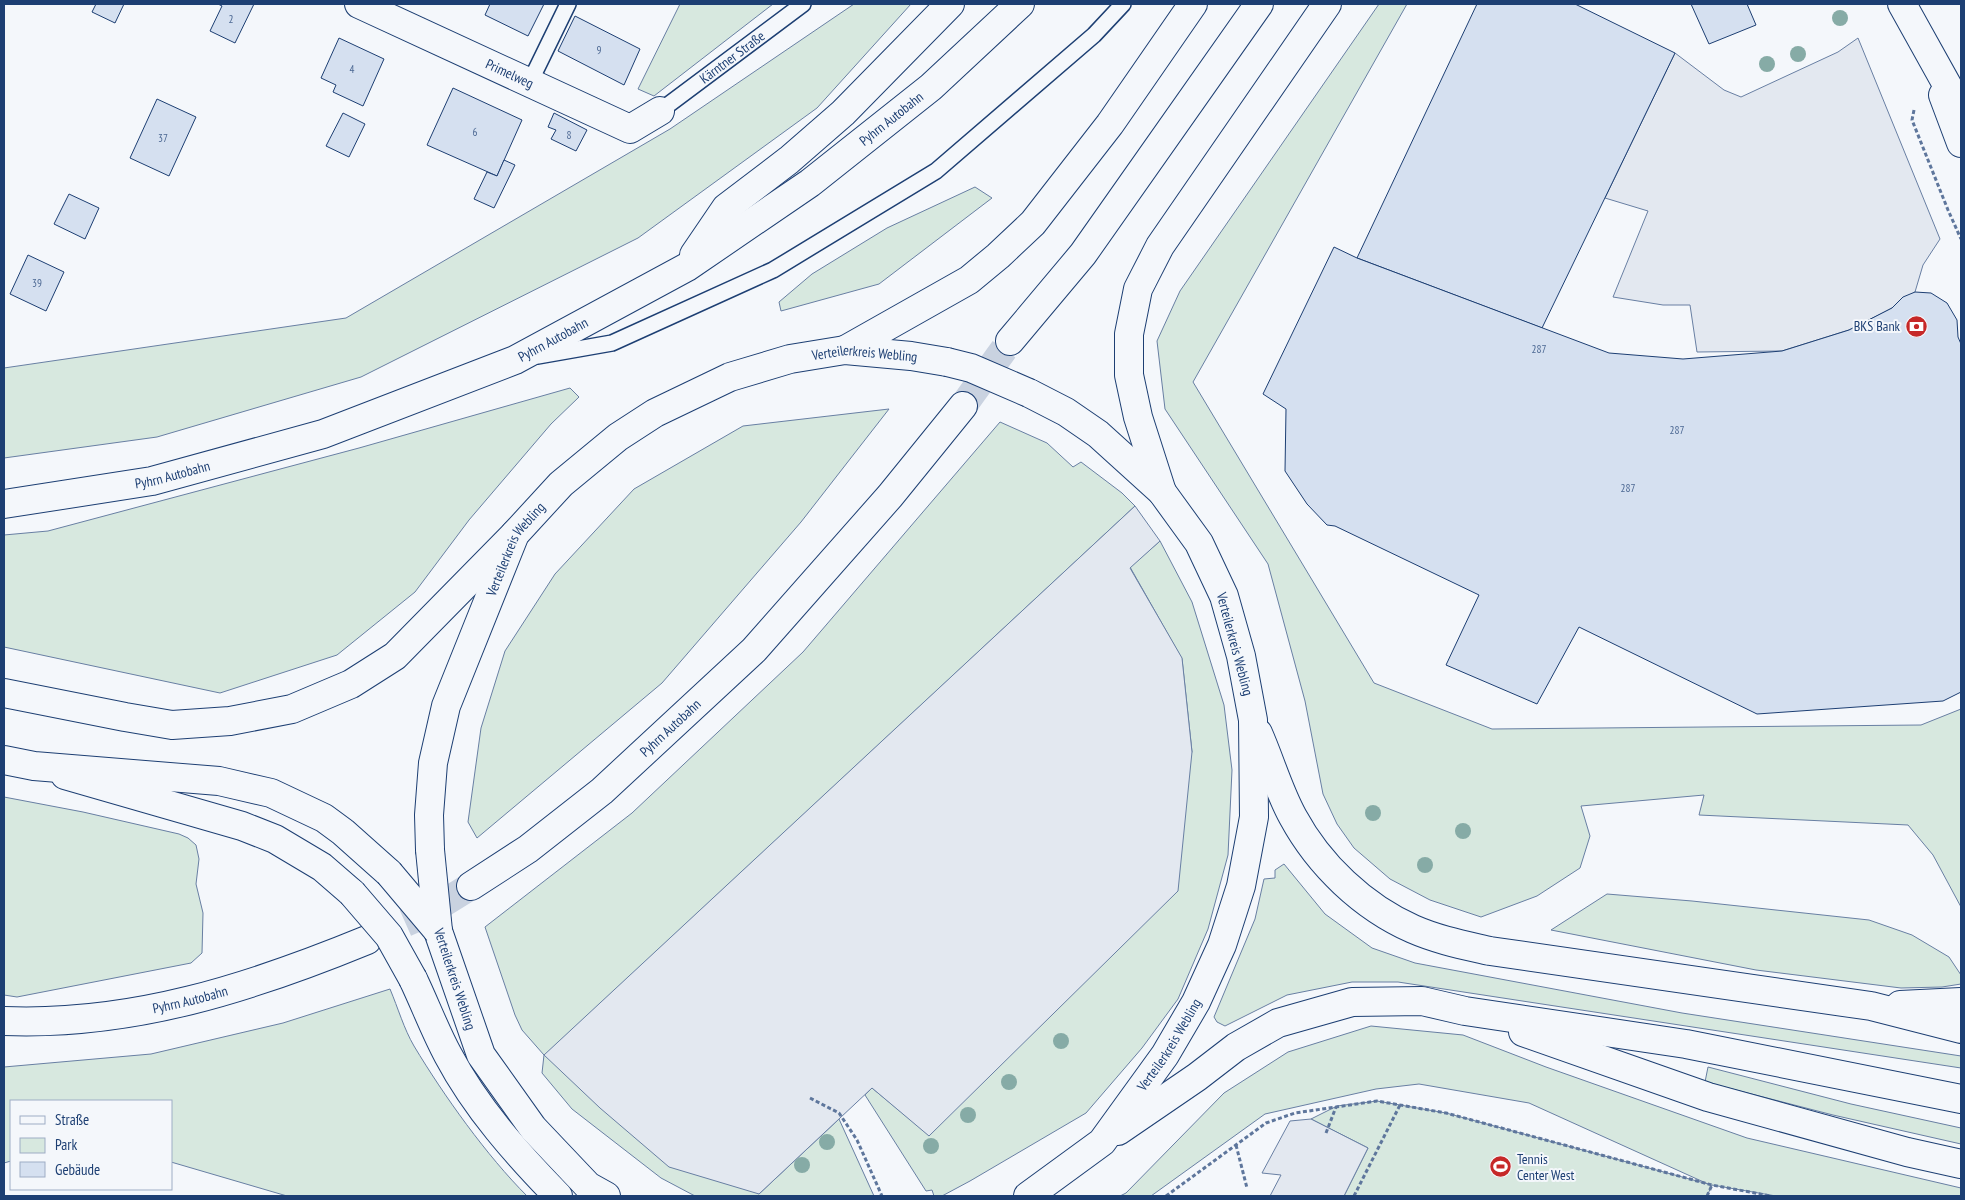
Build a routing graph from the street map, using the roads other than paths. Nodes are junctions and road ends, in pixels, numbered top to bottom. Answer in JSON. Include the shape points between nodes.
{"nodes":[{"id":1,"x":359,"y":4,"type":"edge"},
{"id":2,"x":568,"y":4,"type":"edge"},
{"id":3,"x":803,"y":4,"type":"edge"},
{"id":4,"x":950,"y":4,"type":"edge"},
{"id":5,"x":1020,"y":4,"type":"edge"},
{"id":6,"x":1123,"y":4,"type":"edge"},
{"id":7,"x":1193,"y":4,"type":"edge"},
{"id":8,"x":1259,"y":4,"type":"edge"},
{"id":9,"x":1326,"y":4,"type":"edge"},
{"id":10,"x":1902,"y":4,"type":"edge"},
{"id":11,"x":1924,"y":44,"type":"junction"},
{"id":12,"x":530,"y":82,"type":"junction"},
{"id":13,"x":1961,"y":110,"type":"edge"},
{"id":14,"x":660,"y":111,"type":"joint"},
{"id":15,"x":1961,"y":143,"type":"edge"},
{"id":16,"x":687,"y":267,"type":"junction"},
{"id":17,"x":1010,"y":341,"type":"tunnel mouth"},
{"id":18,"x":845,"y":350,"type":"junction"},
{"id":19,"x":515,"y":360,"type":"junction"},
{"id":20,"x":962,"y":406,"type":"tunnel mouth"},
{"id":21,"x":1162,"y":492,"type":"junction"},
{"id":22,"x":4,"y":504,"type":"edge"},
{"id":23,"x":516,"y":534,"type":"junction"},
{"id":24,"x":4,"y":693,"type":"edge"},
{"id":25,"x":1253,"y":720,"type":"junction"},
{"id":26,"x":4,"y":760,"type":"edge"},
{"id":27,"x":34,"y":766,"type":"junction"},
{"id":28,"x":471,"y":886,"type":"tunnel mouth"},
{"id":29,"x":438,"y":931,"type":"junction"},
{"id":30,"x":367,"y":940,"type":"tunnel mouth"},
{"id":31,"x":1961,"y":1002,"type":"edge"},
{"id":32,"x":1871,"y":1006,"type":"junction"},
{"id":33,"x":1465,"y":1011,"type":"junction"},
{"id":34,"x":4,"y":1021,"type":"edge"},
{"id":35,"x":1961,"y":1029,"type":"edge"},
{"id":36,"x":1961,"y":1099,"type":"edge"},
{"id":37,"x":1102,"y":1142,"type":"junction"},
{"id":38,"x":1961,"y":1164,"type":"edge"},
{"id":39,"x":595,"y":1193,"type":"edge"},
{"id":40,"x":558,"y":1196,"type":"edge"},
{"id":41,"x":1028,"y":1196,"type":"edge"}],
"edges":[{"from":1,"to":12,"type":"main road","name":"Primelweg"},
{"from":2,"to":12,"type":"lane"},
{"from":3,"to":14,"type":"lane","name":"Kärntner Straße"},
{"from":4,"to":16,"type":"main road","via":[[843,112],[789,160],[726,208]]},
{"from":5,"to":16,"type":"main road","name":"Pyhrn Autobahn","via":[[931,87],[818,177]]},
{"from":6,"to":19,"type":"lane","via":[[1094,36],[936,171],[773,270],[612,343]]},
{"from":7,"to":18,"type":"main road","via":[[1110,124],[1033,222],[969,280]]},
{"from":8,"to":17,"type":"main road","via":[[1083,254]]},
{"from":9,"to":21,"type":"main road","via":[[1160,246],[1138,289],[1129,334],[1129,375],[1138,417]]},
{"from":10,"to":11,"type":"main road"},
{"from":11,"to":13,"type":"main road"},
{"from":11,"to":15,"type":"main road"},
{"from":12,"to":14,"type":"main road","name":"Primelweg","via":[[630,130]]},
{"from":16,"to":19,"type":"main road","name":"Pyhrn Autobahn"},
{"from":18,"to":21,"type":"main road","name":"Verteilerkreis Webling","bridge":true,"via":[[911,356],[971,368],[1066,412],[1098,434]]},
{"from":18,"to":23,"type":"main road","name":"Verteilerkreis Webling","via":[[790,359],[730,376],[655,413],[618,436],[561,484]]},
{"from":19,"to":22,"type":"main road","name":"Pyhrn Autobahn","via":[[324,434],[152,481]]},
{"from":20,"to":28,"type":"main road","name":"Pyhrn Autobahn","via":[[890,496],[754,650],[602,790],[528,849]]},
{"from":21,"to":25,"type":"main road","name":"Verteilerkreis Webling","via":[[1199,543],[1224,596],[1241,656]]},
{"from":23,"to":24,"type":"main road","via":[[395,656],[351,684],[292,709],[230,721],[172,725]]},
{"from":23,"to":29,"type":"main road","name":"Verteilerkreis Webling","bridge":true,"via":[[446,706],[433,763],[430,850]]},
{"from":25,"to":32,"type":"main road","via":[[1293,817],[1322,859],[1351,890],[1412,929],[1490,951]]},
{"from":25,"to":37,"type":"main road","name":"Verteilerkreis Webling","via":[[1254,817],[1241,886],[1222,945],[1196,1002],[1165,1055]]},
{"from":26,"to":27,"type":"main road"},
{"from":27,"to":29,"type":"main road","bridge":true,"via":[[219,780],[271,793],[324,818],[343,832],[389,873]]},
{"from":27,"to":40,"type":"main road","bridge":true,"via":[[242,826],[267,835],[322,867],[352,893],[389,936],[449,1056],[474,1096],[513,1150]]},
{"from":29,"to":39,"type":"main road","name":"Verteilerkreis Webling","via":[[481,1055],[533,1128]]},
{"from":30,"to":34,"type":"main road","name":"Pyhrn Autobahn","via":[[305,966],[220,994],[127,1014],[33,1022]]},
{"from":31,"to":32,"type":"main road"},
{"from":32,"to":35,"type":"main road"},
{"from":33,"to":36,"type":"main road","via":[[1686,1044]]},
{"from":33,"to":37,"type":"main road","via":[[1422,1001],[1352,1002],[1278,1023],[1236,1047]]},
{"from":33,"to":38,"type":"main road","via":[[1708,1097]]},
{"from":37,"to":41,"type":"main road","name":"Verteilerkreis Webling"}]}
